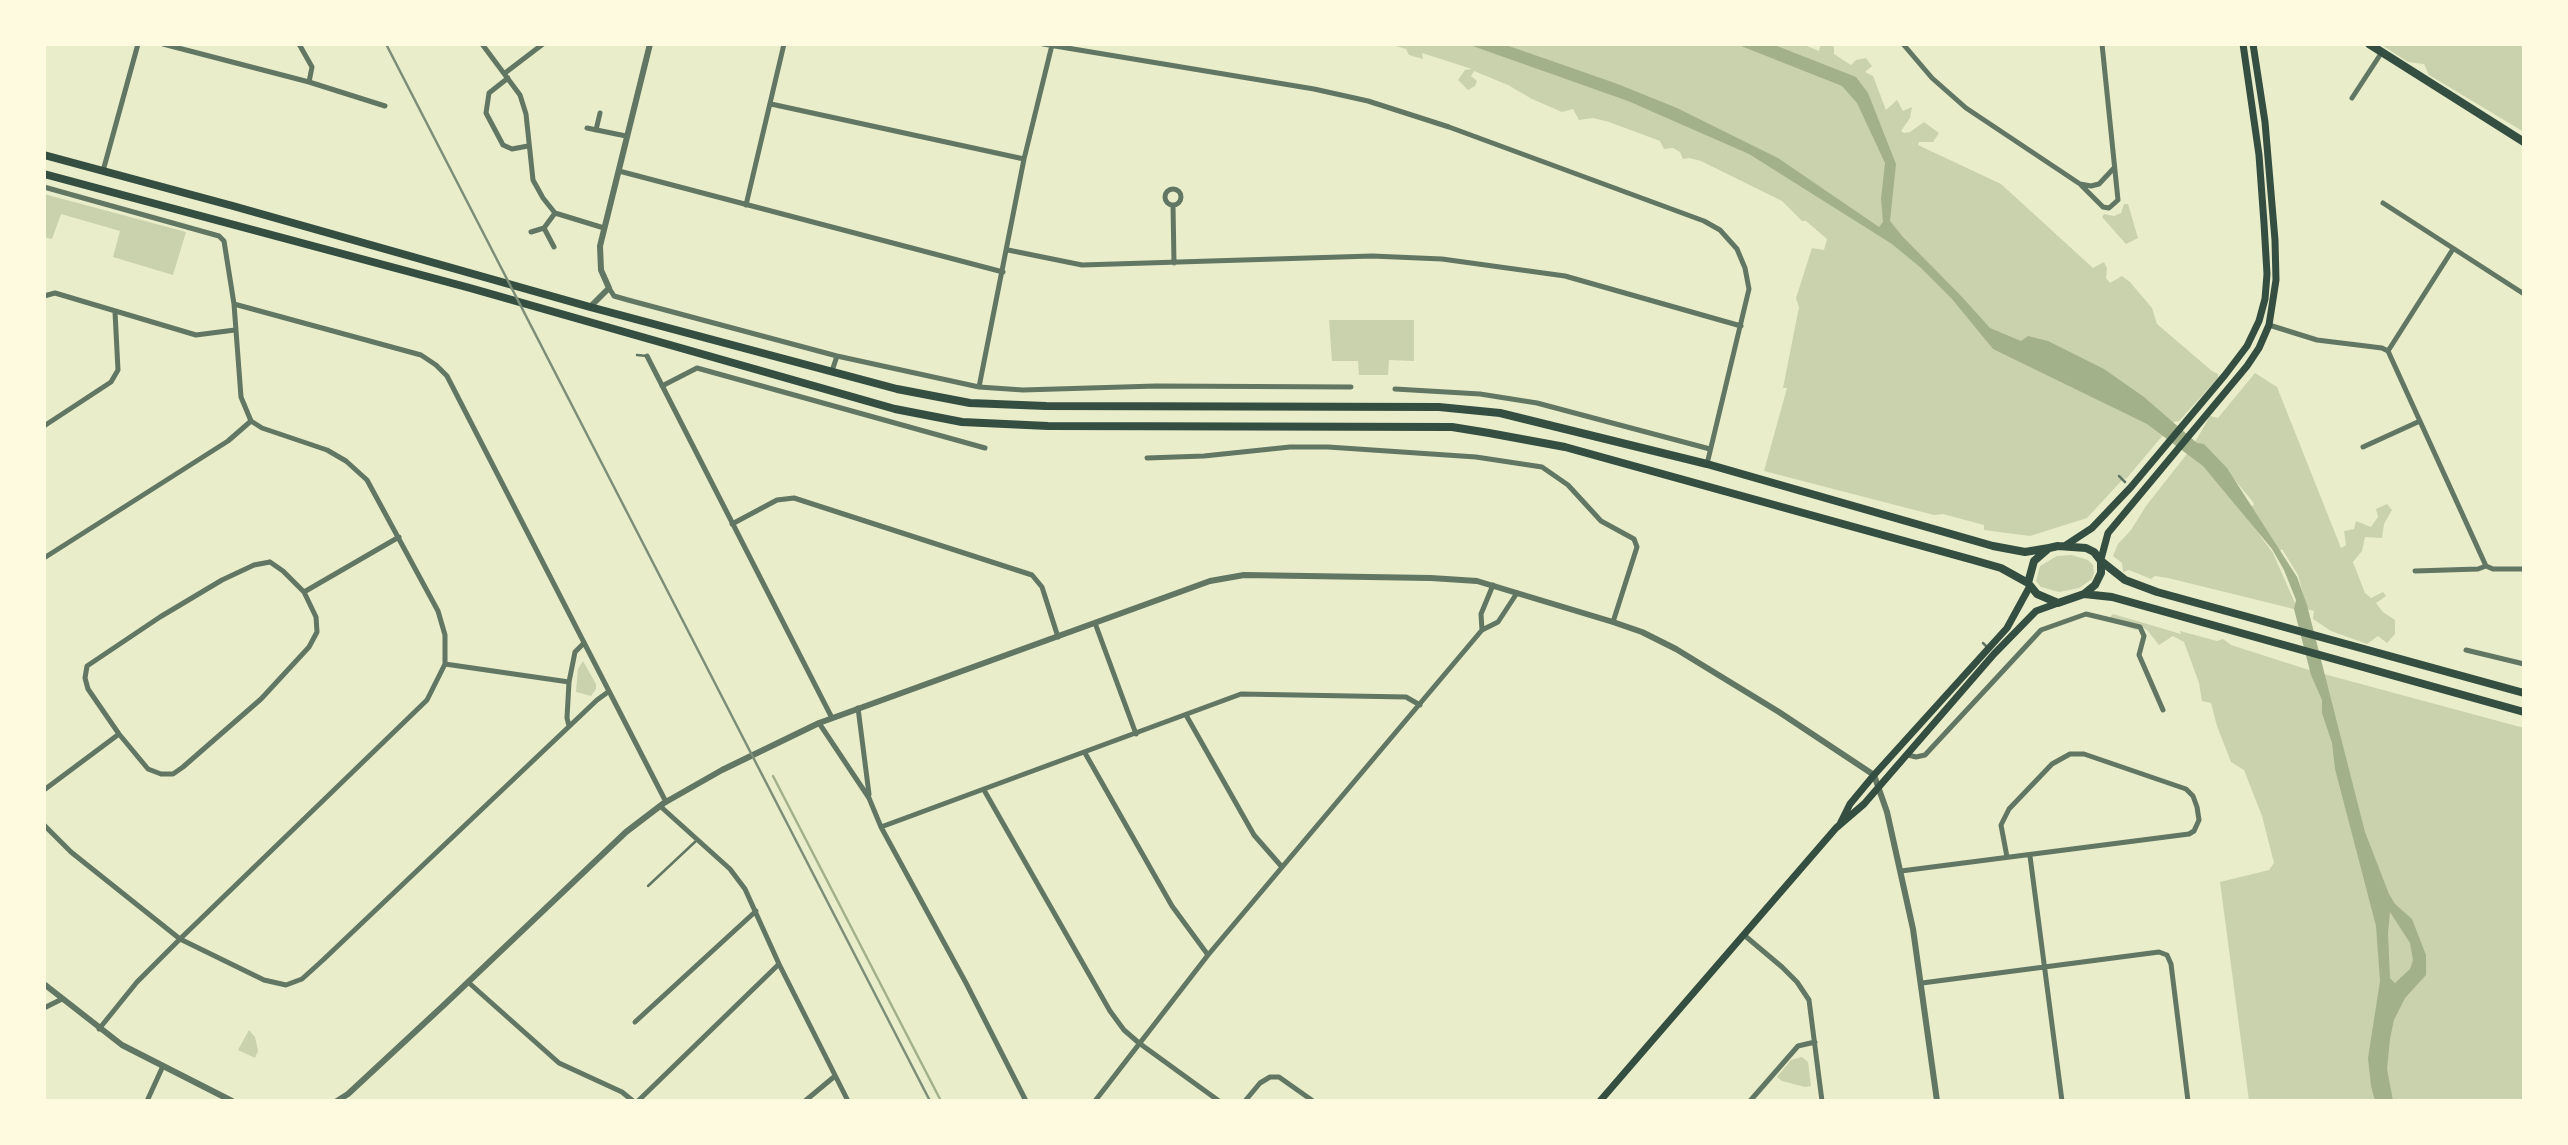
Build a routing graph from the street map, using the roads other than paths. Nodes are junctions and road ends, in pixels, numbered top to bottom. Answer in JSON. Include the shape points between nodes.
{"nodes":[{"id":1,"x":138,"y":44,"type":"edge"},
{"id":2,"x":163,"y":44,"type":"edge"},
{"id":3,"x":299,"y":44,"type":"edge"},
{"id":4,"x":482,"y":44,"type":"edge"},
{"id":5,"x":543,"y":44,"type":"edge"},
{"id":6,"x":650,"y":44,"type":"edge"},
{"id":7,"x":784,"y":44,"type":"edge"},
{"id":8,"x":1044,"y":44,"type":"edge"},
{"id":9,"x":2102,"y":44,"type":"edge"},
{"id":10,"x":2243,"y":44,"type":"edge"},
{"id":11,"x":2253,"y":44,"type":"edge"},
{"id":12,"x":2369,"y":44,"type":"edge"},
{"id":13,"x":1052,"y":45,"type":"edge"},
{"id":14,"x":1906,"y":45,"type":"edge"},
{"id":15,"x":2382,"y":52,"type":"junction"},
{"id":16,"x":506,"y":75,"type":"junction"},
{"id":17,"x":2259,"y":80,"type":"junction"},
{"id":18,"x":309,"y":82,"type":"junction"},
{"id":19,"x":2248,"y":82,"type":"junction"},
{"id":20,"x":2352,"y":98,"type":"dead end"},
{"id":21,"x":771,"y":104,"type":"junction"},
{"id":22,"x":385,"y":106,"type":"dead end"},
{"id":23,"x":600,"y":113,"type":"dead end"},
{"id":24,"x":587,"y":128,"type":"dead end"},
{"id":25,"x":596,"y":130,"type":"junction"},
{"id":26,"x":626,"y":136,"type":"junction"},
{"id":27,"x":2524,"y":142,"type":"edge"},
{"id":28,"x":528,"y":146,"type":"junction"},
{"id":29,"x":44,"y":155,"type":"edge"},
{"id":30,"x":1024,"y":159,"type":"junction"},
{"id":31,"x":2114,"y":168,"type":"junction"},
{"id":32,"x":103,"y":171,"type":"junction"},
{"id":33,"x":619,"y":171,"type":"junction"},
{"id":34,"x":44,"y":174,"type":"edge"},
{"id":35,"x":2080,"y":184,"type":"junction"},
{"id":36,"x":44,"y":187,"type":"edge"},
{"id":37,"x":2383,"y":203,"type":"dead end"},
{"id":38,"x":746,"y":205,"type":"junction"},
{"id":39,"x":1173,"y":205,"type":"dead end"},
{"id":40,"x":555,"y":213,"type":"junction"},
{"id":41,"x":544,"y":228,"type":"junction"},
{"id":42,"x":604,"y":228,"type":"junction"},
{"id":43,"x":531,"y":232,"type":"dead end"},
{"id":44,"x":554,"y":247,"type":"dead end"},
{"id":45,"x":2453,"y":249,"type":"junction"},
{"id":46,"x":1008,"y":250,"type":"junction"},
{"id":47,"x":1174,"y":263,"type":"junction"},
{"id":48,"x":1003,"y":272,"type":"junction"},
{"id":49,"x":609,"y":288,"type":"junction"},
{"id":50,"x":2524,"y":295,"type":"edge"},
{"id":51,"x":44,"y":296,"type":"edge"},
{"id":52,"x":234,"y":304,"type":"junction"},
{"id":53,"x":590,"y":307,"type":"junction"},
{"id":54,"x":115,"y":312,"type":"junction"},
{"id":55,"x":2259,"y":321,"type":"junction"},
{"id":56,"x":2269,"y":325,"type":"junction"},
{"id":57,"x":1741,"y":326,"type":"junction"},
{"id":58,"x":235,"y":330,"type":"junction"},
{"id":59,"x":2388,"y":351,"type":"junction"},
{"id":60,"x":637,"y":355,"type":"dead end"},
{"id":61,"x":647,"y":356,"type":"joint"},
{"id":62,"x":837,"y":356,"type":"junction"},
{"id":63,"x":832,"y":371,"type":"junction"},
{"id":64,"x":2225,"y":375,"type":"junction"},
{"id":65,"x":2233,"y":382,"type":"junction"},
{"id":66,"x":662,"y":386,"type":"junction"},
{"id":67,"x":979,"y":387,"type":"junction"},
{"id":68,"x":1352,"y":387,"type":"dead end"},
{"id":69,"x":1395,"y":389,"type":"dead end"},
{"id":70,"x":251,"y":421,"type":"junction"},
{"id":71,"x":2420,"y":421,"type":"junction"},
{"id":72,"x":44,"y":426,"type":"edge"},
{"id":73,"x":2363,"y":447,"type":"dead end"},
{"id":74,"x":985,"y":448,"type":"dead end"},
{"id":75,"x":1710,"y":449,"type":"junction"},
{"id":76,"x":1147,"y":458,"type":"dead end"},
{"id":77,"x":1707,"y":464,"type":"junction"},
{"id":78,"x":2119,"y":476,"type":"dead end"},
{"id":79,"x":2125,"y":482,"type":"dead end"},
{"id":80,"x":732,"y":524,"type":"junction"},
{"id":81,"x":399,"y":537,"type":"junction"},
{"id":82,"x":2066,"y":545,"type":"junction"},
{"id":83,"x":2049,"y":548,"type":"junction"},
{"id":84,"x":44,"y":558,"type":"edge"},
{"id":85,"x":2101,"y":560,"type":"junction"},
{"id":86,"x":2486,"y":566,"type":"junction"},
{"id":87,"x":2524,"y":569,"type":"edge"},
{"id":88,"x":2415,"y":571,"type":"dead end"},
{"id":89,"x":2029,"y":584,"type":"junction"},
{"id":90,"x":1493,"y":585,"type":"junction"},
{"id":91,"x":304,"y":593,"type":"junction"},
{"id":92,"x":1517,"y":593,"type":"junction"},
{"id":93,"x":2084,"y":594,"type":"junction"},
{"id":94,"x":2059,"y":603,"type":"junction"},
{"id":95,"x":1613,"y":622,"type":"junction"},
{"id":96,"x":1095,"y":623,"type":"junction"},
{"id":97,"x":1482,"y":630,"type":"junction"},
{"id":98,"x":1058,"y":637,"type":"junction"},
{"id":99,"x":584,"y":643,"type":"junction"},
{"id":100,"x":1988,"y":649,"type":"junction"},
{"id":101,"x":2466,"y":650,"type":"dead end"},
{"id":102,"x":445,"y":664,"type":"junction"},
{"id":103,"x":2524,"y":664,"type":"edge"},
{"id":104,"x":2006,"y":665,"type":"junction"},
{"id":105,"x":569,"y":682,"type":"junction"},
{"id":106,"x":608,"y":692,"type":"junction"},
{"id":107,"x":2524,"y":693,"type":"edge"},
{"id":108,"x":1420,"y":705,"type":"junction"},
{"id":109,"x":858,"y":708,"type":"junction"},
{"id":110,"x":2162,"y":710,"type":"dead end"},
{"id":111,"x":2524,"y":712,"type":"edge"},
{"id":112,"x":1186,"y":715,"type":"junction"},
{"id":113,"x":832,"y":718,"type":"junction"},
{"id":114,"x":819,"y":723,"type":"junction"},
{"id":115,"x":569,"y":726,"type":"junction"},
{"id":116,"x":119,"y":734,"type":"junction"},
{"id":117,"x":1136,"y":734,"type":"junction"},
{"id":118,"x":1085,"y":753,"type":"junction"},
{"id":119,"x":1908,"y":755,"type":"junction"},
{"id":120,"x":1874,"y":775,"type":"junction"},
{"id":121,"x":1879,"y":787,"type":"junction"},
{"id":122,"x":44,"y":790,"type":"edge"},
{"id":123,"x":984,"y":790,"type":"junction"},
{"id":124,"x":869,"y":798,"type":"junction"},
{"id":125,"x":663,"y":804,"type":"junction"},
{"id":126,"x":1839,"y":824,"type":"junction"},
{"id":127,"x":44,"y":825,"type":"edge"},
{"id":128,"x":881,"y":827,"type":"junction"},
{"id":129,"x":698,"y":839,"type":"junction"},
{"id":130,"x":2031,"y":856,"type":"junction"},
{"id":131,"x":2007,"y":857,"type":"junction"},
{"id":132,"x":1282,"y":867,"type":"junction"},
{"id":133,"x":1901,"y":871,"type":"junction"},
{"id":134,"x":648,"y":886,"type":"dead end"},
{"id":135,"x":756,"y":911,"type":"junction"},
{"id":136,"x":1744,"y":935,"type":"junction"},
{"id":137,"x":180,"y":939,"type":"junction"},
{"id":138,"x":1208,"y":955,"type":"junction"},
{"id":139,"x":779,"y":964,"type":"junction"},
{"id":140,"x":2045,"y":968,"type":"junction"},
{"id":141,"x":468,"y":982,"type":"junction"},
{"id":142,"x":1922,"y":983,"type":"junction"},
{"id":143,"x":44,"y":984,"type":"edge"},
{"id":144,"x":62,"y":999,"type":"junction"},
{"id":145,"x":44,"y":1008,"type":"edge"},
{"id":146,"x":635,"y":1022,"type":"dead end"},
{"id":147,"x":99,"y":1029,"type":"junction"},
{"id":148,"x":1815,"y":1042,"type":"junction"},
{"id":149,"x":1139,"y":1043,"type":"junction"},
{"id":150,"x":163,"y":1066,"type":"junction"},
{"id":151,"x":835,"y":1076,"type":"junction"},
{"id":152,"x":147,"y":1101,"type":"edge"},
{"id":153,"x":232,"y":1101,"type":"edge"},
{"id":154,"x":337,"y":1101,"type":"edge"},
{"id":155,"x":636,"y":1101,"type":"edge"},
{"id":156,"x":805,"y":1101,"type":"edge"},
{"id":157,"x":848,"y":1101,"type":"edge"},
{"id":158,"x":1026,"y":1101,"type":"edge"},
{"id":159,"x":1095,"y":1101,"type":"edge"},
{"id":160,"x":1219,"y":1101,"type":"edge"},
{"id":161,"x":1245,"y":1101,"type":"edge"},
{"id":162,"x":1313,"y":1101,"type":"edge"},
{"id":163,"x":1600,"y":1101,"type":"edge"},
{"id":164,"x":1750,"y":1101,"type":"edge"},
{"id":165,"x":1822,"y":1101,"type":"edge"},
{"id":166,"x":1937,"y":1101,"type":"edge"},
{"id":167,"x":2062,"y":1101,"type":"edge"},
{"id":168,"x":2188,"y":1101,"type":"edge"}],
"edges":[{"from":1,"to":32,"type":"street"},
{"from":2,"to":18,"type":"street"},
{"from":3,"to":18,"type":"street","via":[[312,67]]},
{"from":4,"to":16,"type":"street"},
{"from":5,"to":16,"type":"street"},
{"from":6,"to":26,"type":"street"},
{"from":7,"to":21,"type":"street"},
{"from":8,"to":13,"type":"street"},
{"from":9,"to":31,"type":"street"},
{"from":10,"to":19,"type":"main road"},
{"from":11,"to":17,"type":"main road"},
{"from":12,"to":15,"type":"main road"},
{"from":13,"to":30,"type":"street"},
{"from":13,"to":57,"type":"street","via":[[1368,101],[1704,221],[1737,249],[1745,268],[1748,289]]},
{"from":14,"to":35,"type":"street","via":[[1932,78],[1966,108]]},
{"from":15,"to":20,"type":"street"},
{"from":15,"to":27,"type":"main road"},
{"from":16,"to":28,"type":"street","via":[[520,94]]},
{"from":16,"to":28,"type":"street","via":[[489,93],[486,113],[503,145],[512,149]]},
{"from":17,"to":19,"type":"main road"},
{"from":17,"to":56,"type":"main road","via":[[2275,240],[2276,280]]},
{"from":18,"to":22,"type":"street"},
{"from":19,"to":55,"type":"main road","via":[[2259,155],[2266,261]]},
{"from":21,"to":30,"type":"street"},
{"from":21,"to":38,"type":"street"},
{"from":23,"to":25,"type":"street"},
{"from":24,"to":25,"type":"street"},
{"from":25,"to":26,"type":"street"},
{"from":26,"to":33,"type":"street"},
{"from":28,"to":40,"type":"street","via":[[533,180]]},
{"from":29,"to":32,"type":"main road"},
{"from":30,"to":46,"type":"street"},
{"from":31,"to":35,"type":"street","via":[[2099,184]]},
{"from":31,"to":35,"type":"street","via":[[2118,200],[2109,208]]},
{"from":32,"to":53,"type":"main road"},
{"from":33,"to":38,"type":"street"},
{"from":33,"to":42,"type":"street"},
{"from":34,"to":89,"type":"main road","via":[[470,288],[821,389],[962,422],[1452,427],[1565,447],[2001,568]]},
{"from":36,"to":52,"type":"street","via":[[219,236],[224,241]]},
{"from":37,"to":45,"type":"street"},
{"from":38,"to":48,"type":"street"},
{"from":39,"to":47,"type":"street"},
{"from":40,"to":41,"type":"street"},
{"from":40,"to":42,"type":"street"},
{"from":41,"to":43,"type":"street"},
{"from":41,"to":44,"type":"street"},
{"from":42,"to":49,"type":"street","via":[[601,270]]},
{"from":45,"to":50,"type":"street"},
{"from":45,"to":59,"type":"street"},
{"from":46,"to":47,"type":"street","via":[[1082,265]]},
{"from":46,"to":48,"type":"street"},
{"from":47,"to":57,"type":"street","via":[[1372,256],[1442,259],[1565,276]]},
{"from":48,"to":67,"type":"street"},
{"from":49,"to":53,"type":"street"},
{"from":49,"to":62,"type":"street","via":[[614,296]]},
{"from":51,"to":54,"type":"street","via":[[55,293]]},
{"from":52,"to":58,"type":"street"},
{"from":52,"to":99,"type":"street","via":[[421,355],[436,365],[447,376]]},
{"from":53,"to":63,"type":"main road"},
{"from":54,"to":58,"type":"street","via":[[196,335]]},
{"from":54,"to":72,"type":"street","via":[[118,370],[111,382]]},
{"from":55,"to":56,"type":"main road"},
{"from":55,"to":64,"type":"main road"},
{"from":56,"to":59,"type":"street","via":[[2317,340]]},
{"from":56,"to":65,"type":"main road","via":[[2259,348]]},
{"from":57,"to":75,"type":"street"},
{"from":58,"to":70,"type":"street","via":[[241,397]]},
{"from":59,"to":71,"type":"street"},
{"from":60,"to":61,"type":"lane"},
{"from":61,"to":66,"type":"street"},
{"from":62,"to":63,"type":"street"},
{"from":62,"to":67,"type":"street"},
{"from":63,"to":77,"type":"main road","via":[[970,403],[1439,407],[1500,413]]},
{"from":64,"to":65,"type":"main road"},
{"from":64,"to":82,"type":"main road","via":[[2098,523]]},
{"from":65,"to":85,"type":"main road","via":[[2108,533]]},
{"from":66,"to":74,"type":"street","via":[[697,368]]},
{"from":66,"to":80,"type":"street"},
{"from":67,"to":68,"type":"street"},
{"from":69,"to":75,"type":"street","via":[[1537,403]]},
{"from":70,"to":81,"type":"street","via":[[346,461],[367,480]]},
{"from":70,"to":84,"type":"street","via":[[228,441]]},
{"from":71,"to":73,"type":"street"},
{"from":71,"to":86,"type":"street"},
{"from":75,"to":77,"type":"street"},
{"from":76,"to":95,"type":"street","via":[[1328,447],[1476,457],[1542,467],[1568,485],[1601,521],[1634,539],[1637,547]]},
{"from":77,"to":83,"type":"main road","via":[[1993,546],[2025,552]]},
{"from":78,"to":79,"type":"lane"},
{"from":80,"to":98,"type":"street","via":[[777,500],[794,498],[1032,575],[1042,587]]},
{"from":80,"to":113,"type":"street"},
{"from":81,"to":91,"type":"street"},
{"from":81,"to":102,"type":"street","via":[[438,611],[445,635]]},
{"from":82,"to":83,"type":"main road"},
{"from":82,"to":85,"type":"main road","via":[[2086,548]]},
{"from":83,"to":89,"type":"main road","via":[[2034,561]]},
{"from":85,"to":93,"type":"main road","via":[[2101,573]]},
{"from":85,"to":107,"type":"main road","via":[[2134,584]]},
{"from":86,"to":87,"type":"street"},
{"from":86,"to":88,"type":"street"},
{"from":89,"to":94,"type":"main road","via":[[2037,594]]},
{"from":89,"to":100,"type":"main road","via":[[2007,628]]},
{"from":90,"to":92,"type":"street"},
{"from":90,"to":96,"type":"street","via":[[1451,579],[1244,575],[1210,581]]},
{"from":90,"to":97,"type":"street","via":[[1480,614]]},
{"from":91,"to":116,"type":"street","via":[[316,617],[317,632],[309,647],[261,699],[183,767],[173,774],[148,769]]},
{"from":91,"to":116,"type":"street","via":[[270,562],[254,565],[222,580],[87,666],[88,689]]},
{"from":92,"to":95,"type":"street"},
{"from":92,"to":97,"type":"street","via":[[1498,622]]},
{"from":93,"to":94,"type":"main road"},
{"from":93,"to":111,"type":"main road","via":[[2112,597]]},
{"from":94,"to":100,"type":"main road","via":[[2036,611]]},
{"from":95,"to":120,"type":"street","via":[[1676,649]]},
{"from":96,"to":98,"type":"street"},
{"from":96,"to":117,"type":"street"},
{"from":97,"to":108,"type":"street"},
{"from":98,"to":109,"type":"street"},
{"from":99,"to":105,"type":"street","via":[[575,652]]},
{"from":99,"to":106,"type":"street"},
{"from":100,"to":104,"type":"street"},
{"from":100,"to":119,"type":"main road"},
{"from":100,"to":120,"type":"main road"},
{"from":101,"to":103,"type":"street"},
{"from":102,"to":105,"type":"street"},
{"from":102,"to":137,"type":"street","via":[[427,700]]},
{"from":104,"to":110,"type":"street","via":[[2041,630],[2064,620],[2086,614],[2140,627],[2144,636],[2139,655]]},
{"from":104,"to":119,"type":"street","via":[[1925,755]]},
{"from":105,"to":115,"type":"street"},
{"from":106,"to":115,"type":"street"},
{"from":106,"to":125,"type":"street"},
{"from":108,"to":112,"type":"street","via":[[1406,697],[1241,694]]},
{"from":108,"to":132,"type":"street"},
{"from":109,"to":113,"type":"street"},
{"from":109,"to":124,"type":"street"},
{"from":112,"to":117,"type":"street"},
{"from":112,"to":132,"type":"street","via":[[1255,835]]},
{"from":113,"to":114,"type":"street"},
{"from":114,"to":124,"type":"street"},
{"from":114,"to":125,"type":"street"},
{"from":115,"to":137,"type":"street","via":[[296,983],[279,985],[264,980]]},
{"from":116,"to":122,"type":"street"},
{"from":117,"to":118,"type":"street"},
{"from":118,"to":123,"type":"street"},
{"from":118,"to":138,"type":"street","via":[[1172,906]]},
{"from":119,"to":121,"type":"main road"},
{"from":120,"to":121,"type":"street"},
{"from":120,"to":126,"type":"main road"},
{"from":121,"to":126,"type":"main road"},
{"from":121,"to":133,"type":"street"},
{"from":123,"to":128,"type":"street"},
{"from":123,"to":149,"type":"street","via":[[1110,1011]]},
{"from":124,"to":128,"type":"street"},
{"from":125,"to":129,"type":"street"},
{"from":125,"to":141,"type":"street","via":[[626,832]]},
{"from":126,"to":136,"type":"main road"},
{"from":127,"to":137,"type":"street"},
{"from":128,"to":158,"type":"street"},
{"from":129,"to":134,"type":"lane"},
{"from":129,"to":135,"type":"street","via":[[730,869]]},
{"from":130,"to":131,"type":"street"},
{"from":130,"to":131,"type":"street","via":[[2189,834],[2199,820],[2193,796],[2186,789],[2084,754],[2070,754],[2052,764],[2009,809],[2001,825]]},
{"from":130,"to":140,"type":"street"},
{"from":131,"to":133,"type":"street"},
{"from":132,"to":138,"type":"street"},
{"from":133,"to":142,"type":"street"},
{"from":135,"to":139,"type":"street"},
{"from":135,"to":146,"type":"street"},
{"from":136,"to":148,"type":"street","via":[[1797,982],[1809,1000]]},
{"from":136,"to":163,"type":"main road"},
{"from":137,"to":147,"type":"street"},
{"from":138,"to":149,"type":"street"},
{"from":139,"to":151,"type":"street"},
{"from":139,"to":155,"type":"street"},
{"from":140,"to":142,"type":"street"},
{"from":140,"to":167,"type":"street"},
{"from":140,"to":168,"type":"street","via":[[2159,952],[2167,956]]},
{"from":141,"to":154,"type":"street"},
{"from":141,"to":155,"type":"street","via":[[559,1062]]},
{"from":142,"to":166,"type":"street"},
{"from":143,"to":144,"type":"street"},
{"from":144,"to":145,"type":"street"},
{"from":144,"to":147,"type":"street"},
{"from":147,"to":150,"type":"street"},
{"from":148,"to":164,"type":"street","via":[[1798,1046]]},
{"from":148,"to":165,"type":"street"},
{"from":149,"to":159,"type":"street"},
{"from":149,"to":160,"type":"street"},
{"from":150,"to":152,"type":"street"},
{"from":150,"to":153,"type":"street"},
{"from":151,"to":156,"type":"street"},
{"from":151,"to":157,"type":"street"},
{"from":161,"to":162,"type":"street","via":[[1270,1077],[1287,1081]]}]}
